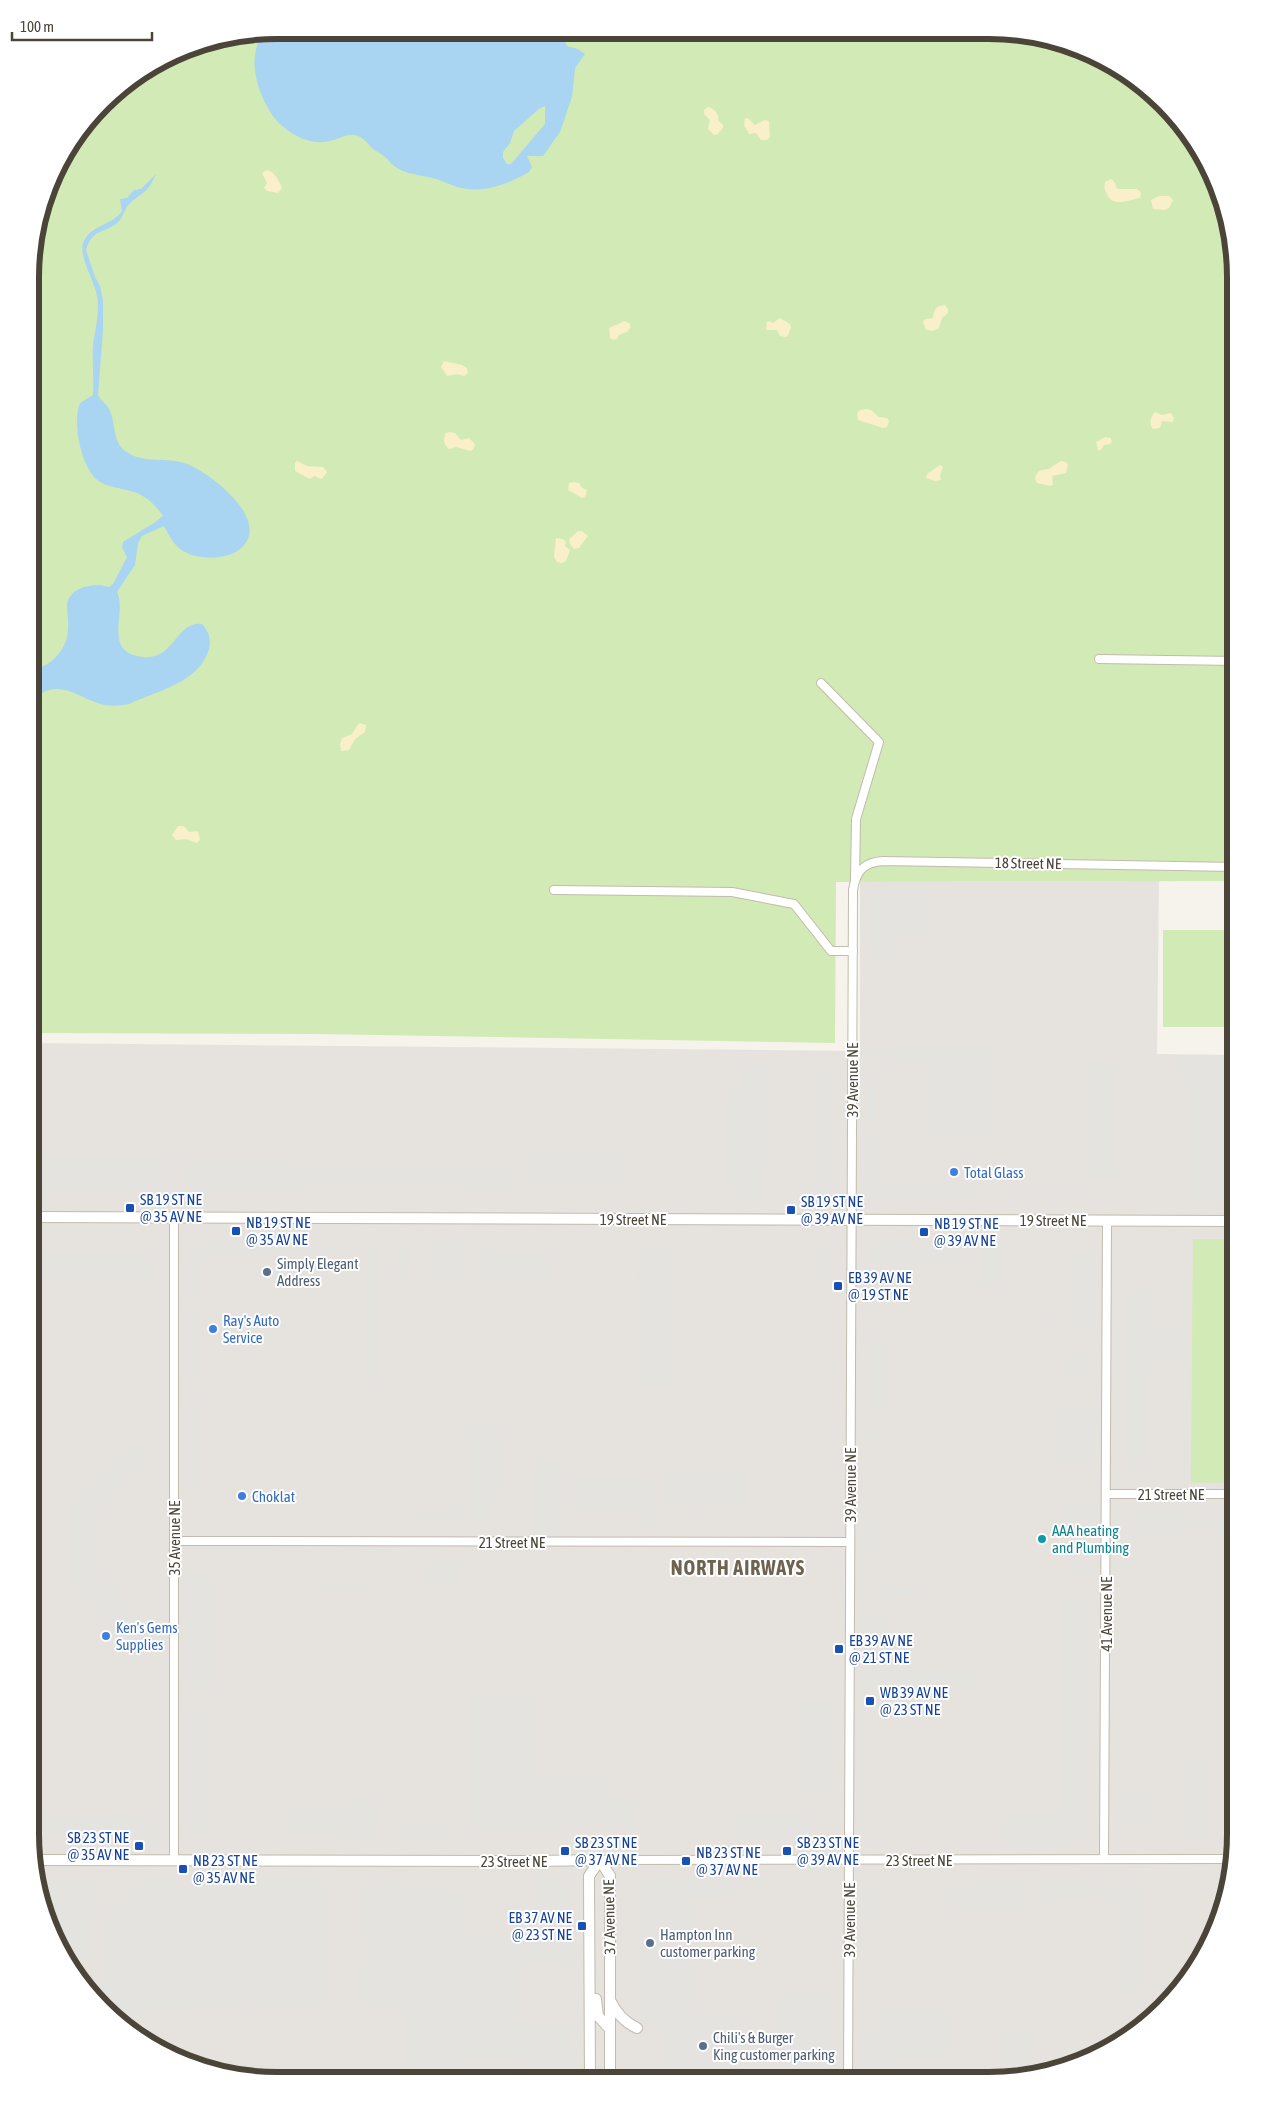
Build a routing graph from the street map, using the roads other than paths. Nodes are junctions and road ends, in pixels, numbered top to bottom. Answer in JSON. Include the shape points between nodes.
{"nodes":[{"id":1,"x":1099,"y":659,"type":"dead end"},
{"id":2,"x":1227,"y":661,"type":"edge"},
{"id":3,"x":821,"y":682,"type":"dead end"},
{"id":4,"x":1227,"y":866,"type":"edge"},
{"id":5,"x":855,"y":878,"type":"junction"},
{"id":6,"x":554,"y":890,"type":"dead end"},
{"id":7,"x":853,"y":951,"type":"junction"},
{"id":8,"x":39,"y":1217,"type":"edge"},
{"id":9,"x":174,"y":1217,"type":"junction"},
{"id":10,"x":852,"y":1220,"type":"junction"},
{"id":11,"x":1108,"y":1220,"type":"junction"},
{"id":12,"x":1227,"y":1221,"type":"edge"},
{"id":13,"x":1107,"y":1494,"type":"junction"},
{"id":14,"x":1227,"y":1494,"type":"edge"},
{"id":15,"x":174,"y":1542,"type":"junction"},
{"id":16,"x":850,"y":1542,"type":"junction"},
{"id":17,"x":1104,"y":1858,"type":"junction"},
{"id":18,"x":1226,"y":1859,"type":"edge"},
{"id":19,"x":40,"y":1860,"type":"edge"},
{"id":20,"x":174,"y":1860,"type":"junction"},
{"id":21,"x":600,"y":1860,"type":"junction"},
{"id":22,"x":849,"y":1861,"type":"junction"},
{"id":23,"x":590,"y":1955,"type":"junction"},
{"id":24,"x":610,"y":1999,"type":"junction"},
{"id":25,"x":610,"y":2028,"type":"junction"},
{"id":26,"x":637,"y":2028,"type":"dead end"},
{"id":27,"x":590,"y":2072,"type":"edge"},
{"id":28,"x":610,"y":2072,"type":"edge"},
{"id":29,"x":848,"y":2072,"type":"edge"}],
"edges":[{"from":1,"to":2,"type":"street"},
{"from":3,"to":5,"type":"street","via":[[879,742],[856,819]]},
{"from":4,"to":5,"type":"street","name":"18 Street NE","via":[[883,861],[863,866]]},
{"from":5,"to":7,"type":"street","name":"39 Avenue NE"},
{"from":6,"to":7,"type":"street","via":[[732,892],[794,904],[830,951]]},
{"from":7,"to":10,"type":"street","name":"39 Avenue NE"},
{"from":8,"to":9,"type":"street","name":"19 Street NE"},
{"from":9,"to":10,"type":"street","name":"19 Street NE"},
{"from":9,"to":15,"type":"street","name":"35 Avenue NE"},
{"from":10,"to":11,"type":"street","name":"19 Street NE"},
{"from":10,"to":16,"type":"street","name":"39 Avenue NE"},
{"from":11,"to":12,"type":"street","name":"19 Street NE"},
{"from":11,"to":13,"type":"street","name":"41 Avenue NE"},
{"from":13,"to":14,"type":"street","name":"21 Street NE"},
{"from":13,"to":17,"type":"street","name":"41 Avenue NE"},
{"from":15,"to":16,"type":"street","name":"21 Street NE"},
{"from":15,"to":20,"type":"street","name":"35 Avenue NE"},
{"from":16,"to":22,"type":"street","name":"39 Avenue NE"},
{"from":17,"to":18,"type":"street","name":"23 Street NE"},
{"from":17,"to":22,"type":"street","name":"23 Street NE"},
{"from":19,"to":20,"type":"street","name":"23 Street NE"},
{"from":20,"to":21,"type":"street","name":"23 Street NE"},
{"from":21,"to":22,"type":"street","name":"23 Street NE"},
{"from":21,"to":23,"type":"street","name":"37 Avenue NE","via":[[589,1876]]},
{"from":21,"to":24,"type":"street","name":"37 Avenue NE","via":[[610,1876]]},
{"from":22,"to":29,"type":"street","name":"39 Avenue NE"},
{"from":23,"to":25,"type":"street","via":[[598,2016]]},
{"from":23,"to":27,"type":"street","name":"37 Avenue NE"},
{"from":24,"to":25,"type":"street","name":"37 Avenue NE"},
{"from":24,"to":26,"type":"street","via":[[622,2019]]},
{"from":25,"to":28,"type":"street","name":"37 Avenue NE"}]}
